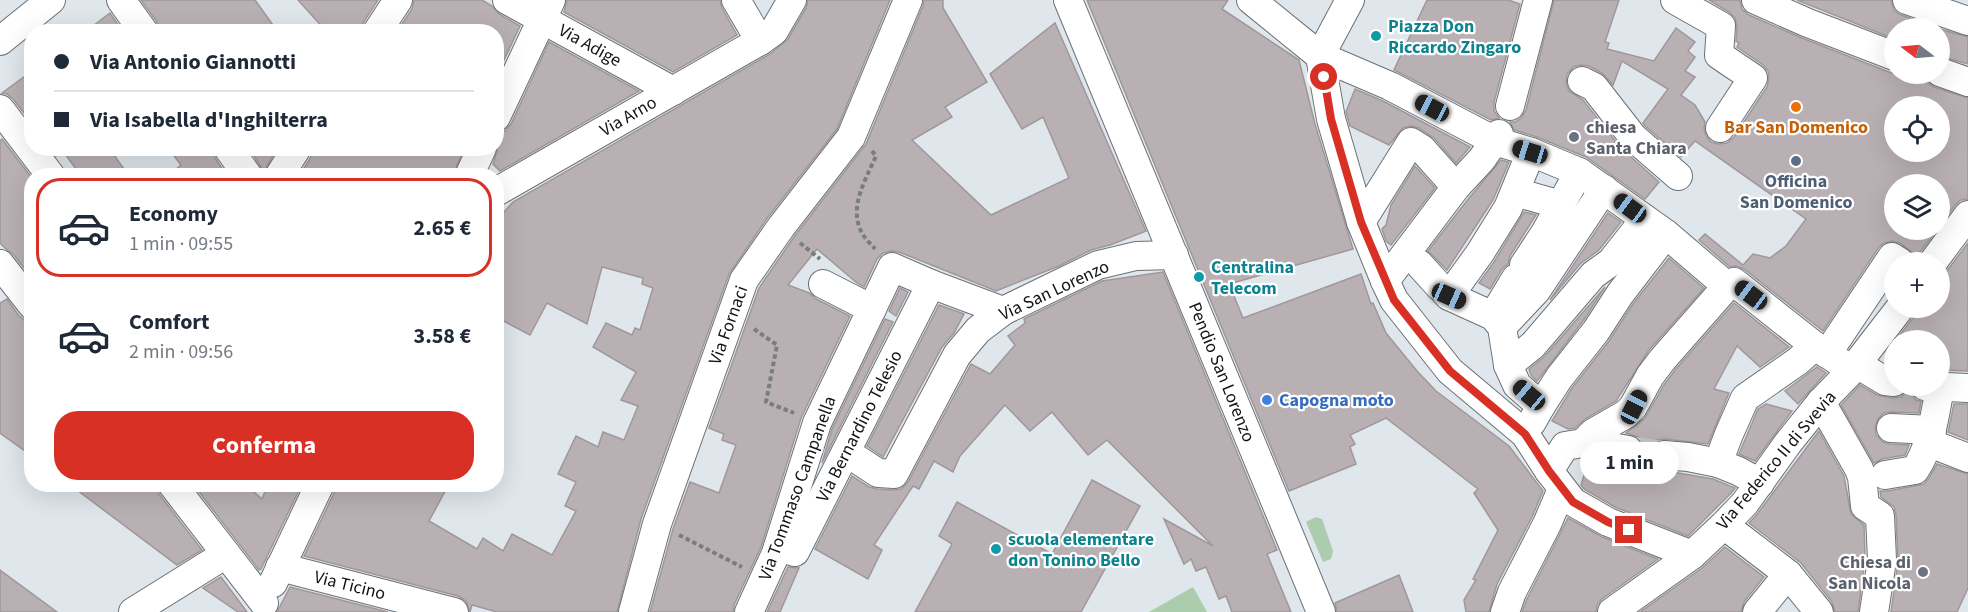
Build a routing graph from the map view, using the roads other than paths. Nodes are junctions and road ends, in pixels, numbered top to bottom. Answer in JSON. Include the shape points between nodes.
{"nodes":[{"id":1,"x":51,"y":0,"type":"edge"},
{"id":2,"x":121,"y":0,"type":"edge"},
{"id":3,"x":398,"y":0,"type":"edge"},
{"id":4,"x":507,"y":0,"type":"edge"},
{"id":5,"x":736,"y":0,"type":"edge"},
{"id":6,"x":792,"y":0,"type":"edge"},
{"id":7,"x":908,"y":0,"type":"edge"},
{"id":8,"x":1068,"y":0,"type":"edge"},
{"id":9,"x":1251,"y":0,"type":"edge"},
{"id":10,"x":1350,"y":0,"type":"edge"},
{"id":11,"x":1538,"y":0,"type":"edge"},
{"id":12,"x":1755,"y":0,"type":"edge"},
{"id":13,"x":1907,"y":0,"type":"edge"},
{"id":14,"x":1689,"y":4,"type":"edge"},
{"id":15,"x":547,"y":10,"type":"edge"},
{"id":16,"x":1968,"y":21,"type":"edge"},
{"id":17,"x":138,"y":24,"type":"edge"},
{"id":18,"x":382,"y":24,"type":"edge"},
{"id":19,"x":0,"y":41,"type":"edge"},
{"id":20,"x":760,"y":41,"type":"junction"},
{"id":21,"x":1884,"y":52,"type":"edge"},
{"id":22,"x":1320,"y":56,"type":"junction"},
{"id":23,"x":1950,"y":76,"type":"edge"},
{"id":24,"x":1582,"y":81,"type":"dead end"},
{"id":25,"x":1968,"y":82,"type":"edge"},
{"id":26,"x":673,"y":91,"type":"junction"},
{"id":27,"x":504,"y":100,"type":"edge"},
{"id":28,"x":1510,"y":106,"type":"dead end"},
{"id":29,"x":0,"y":109,"type":"edge"},
{"id":30,"x":1720,"y":128,"type":"dead end"},
{"id":31,"x":1497,"y":138,"type":"junction"},
{"id":32,"x":24,"y":141,"type":"edge"},
{"id":33,"x":1530,"y":152,"type":"junction"},
{"id":34,"x":36,"y":156,"type":"edge"},
{"id":35,"x":45,"y":168,"type":"edge"},
{"id":36,"x":1579,"y":172,"type":"junction"},
{"id":37,"x":1678,"y":176,"type":"dead end"},
{"id":38,"x":504,"y":187,"type":"edge"},
{"id":39,"x":1456,"y":187,"type":"junction"},
{"id":40,"x":1604,"y":189,"type":"junction"},
{"id":41,"x":1515,"y":192,"type":"junction"},
{"id":42,"x":1561,"y":205,"type":"junction"},
{"id":43,"x":1968,"y":215,"type":"edge"},
{"id":44,"x":1643,"y":218,"type":"junction"},
{"id":45,"x":1361,"y":222,"type":"junction"},
{"id":46,"x":1666,"y":234,"type":"junction"},
{"id":47,"x":1556,"y":240,"type":"junction"},
{"id":48,"x":1941,"y":252,"type":"edge"},
{"id":49,"x":1174,"y":255,"type":"junction"},
{"id":50,"x":1413,"y":258,"type":"junction"},
{"id":51,"x":1884,"y":267,"type":"edge"},
{"id":52,"x":5,"y":279,"type":"edge"},
{"id":53,"x":1385,"y":281,"type":"junction"},
{"id":54,"x":823,"y":284,"type":"dead end"},
{"id":55,"x":931,"y":284,"type":"junction"},
{"id":56,"x":1726,"y":286,"type":"junction"},
{"id":57,"x":1444,"y":291,"type":"junction"},
{"id":58,"x":24,"y":297,"type":"edge"},
{"id":59,"x":872,"y":309,"type":"junction"},
{"id":60,"x":1003,"y":311,"type":"junction"},
{"id":61,"x":1892,"y":318,"type":"edge"},
{"id":62,"x":1497,"y":321,"type":"junction"},
{"id":63,"x":1821,"y":350,"type":"junction"},
{"id":64,"x":1508,"y":365,"type":"junction"},
{"id":65,"x":1855,"y":367,"type":"junction"},
{"id":66,"x":1884,"y":381,"type":"edge"},
{"id":67,"x":1941,"y":396,"type":"edge"},
{"id":68,"x":1821,"y":402,"type":"junction"},
{"id":69,"x":1541,"y":406,"type":"junction"},
{"id":70,"x":1891,"y":428,"type":"dead end"},
{"id":71,"x":1525,"y":434,"type":"junction"},
{"id":72,"x":1929,"y":436,"type":"junction"},
{"id":73,"x":846,"y":452,"type":"junction"},
{"id":74,"x":1664,"y":455,"type":"tunnel mouth"},
{"id":75,"x":1968,"y":458,"type":"edge"},
{"id":76,"x":1718,"y":464,"type":"junction"},
{"id":77,"x":1871,"y":476,"type":"junction"},
{"id":78,"x":1555,"y":480,"type":"junction"},
{"id":79,"x":1760,"y":483,"type":"junction"},
{"id":80,"x":178,"y":492,"type":"edge"},
{"id":81,"x":316,"y":492,"type":"edge"},
{"id":82,"x":1724,"y":525,"type":"junction"},
{"id":83,"x":778,"y":547,"type":"junction"},
{"id":84,"x":226,"y":554,"type":"junction"},
{"id":85,"x":1692,"y":555,"type":"junction"},
{"id":86,"x":280,"y":567,"type":"junction"},
{"id":87,"x":1788,"y":574,"type":"junction"},
{"id":88,"x":262,"y":608,"type":"edge"},
{"id":89,"x":133,"y":612,"type":"edge"},
{"id":90,"x":454,"y":612,"type":"edge"},
{"id":91,"x":633,"y":612,"type":"edge"},
{"id":92,"x":749,"y":612,"type":"edge"},
{"id":93,"x":1321,"y":612,"type":"edge"},
{"id":94,"x":1506,"y":612,"type":"edge"},
{"id":95,"x":1612,"y":612,"type":"edge"},
{"id":96,"x":1757,"y":612,"type":"edge"},
{"id":97,"x":1819,"y":612,"type":"edge"},
{"id":98,"x":1874,"y":612,"type":"edge"}],
"edges":[{"from":1,"to":19,"type":"street"},
{"from":2,"to":17,"type":"street"},
{"from":3,"to":18,"type":"street"},
{"from":4,"to":15,"type":"street","name":"Via Adige"},
{"from":5,"to":20,"type":"street"},
{"from":6,"to":20,"type":"street","name":"Via Arno","via":[[774,31]]},
{"from":7,"to":91,"type":"street","name":"Via Fornaci","via":[[851,137],[744,280],[657,524]]},
{"from":8,"to":49,"type":"street","name":"Pendio San Lorenzo"},
{"from":9,"to":22,"type":"street"},
{"from":10,"to":22,"type":"street"},
{"from":11,"to":28,"type":"street"},
{"from":12,"to":21,"type":"street"},
{"from":13,"to":16,"type":"street"},
{"from":14,"to":30,"type":"street","via":[[1720,26],[1719,55],[1753,78]]},
{"from":15,"to":26,"type":"street","name":"Via Adige"},
{"from":15,"to":27,"type":"street"},
{"from":20,"to":26,"type":"street","name":"Via Arno"},
{"from":22,"to":31,"type":"street"},
{"from":22,"to":45,"type":"street","via":[[1331,119]]},
{"from":23,"to":25,"type":"street"},
{"from":24,"to":37,"type":"street","via":[[1594,87],[1633,136]]},
{"from":26,"to":38,"type":"street","name":"Via Arno"},
{"from":29,"to":32,"type":"street"},
{"from":31,"to":33,"type":"street"},
{"from":31,"to":39,"type":"street"},
{"from":33,"to":36,"type":"street"},
{"from":33,"to":41,"type":"street"},
{"from":34,"to":35,"type":"street"},
{"from":36,"to":40,"type":"street"},
{"from":36,"to":42,"type":"street"},
{"from":39,"to":45,"type":"street","via":[[1411,142]]},
{"from":39,"to":50,"type":"street"},
{"from":40,"to":44,"type":"street"},
{"from":40,"to":47,"type":"street"},
{"from":41,"to":42,"type":"street"},
{"from":41,"to":57,"type":"street","via":[[1480,254]]},
{"from":42,"to":47,"type":"street"},
{"from":43,"to":48,"type":"street"},
{"from":44,"to":46,"type":"street"},
{"from":44,"to":64,"type":"street","via":[[1611,262],[1593,275],[1533,345]]},
{"from":45,"to":53,"type":"street"},
{"from":46,"to":56,"type":"street"},
{"from":46,"to":69,"type":"street"},
{"from":47,"to":62,"type":"street","via":[[1520,272]]},
{"from":47,"to":62,"type":"street","via":[[1536,291]]},
{"from":49,"to":60,"type":"street","name":"Via San Lorenzo","via":[[1136,256],[1098,266]]},
{"from":49,"to":93,"type":"street","name":"Pendio San Lorenzo"},
{"from":50,"to":53,"type":"street"},
{"from":50,"to":57,"type":"street"},
{"from":51,"to":63,"type":"street"},
{"from":52,"to":58,"type":"street"},
{"from":53,"to":71,"type":"street","via":[[1394,300],[1450,371]]},
{"from":54,"to":59,"type":"street"},
{"from":55,"to":59,"type":"street","name":"Via Tommaso Campanella","via":[[892,267]]},
{"from":55,"to":60,"type":"street"},
{"from":55,"to":73,"type":"street","name":"Via Bernardino Telesio"},
{"from":56,"to":63,"type":"street","via":[[1734,282]]},
{"from":56,"to":78,"type":"street","via":[[1662,360],[1634,407],[1593,433],[1604,446],[1565,446]]},
{"from":57,"to":62,"type":"street"},
{"from":59,"to":83,"type":"street","name":"Via Tommaso Campanella","via":[[817,423]]},
{"from":60,"to":73,"type":"street","name":"Via San Lorenzo","via":[[978,330],[957,355],[894,474],[878,473]]},
{"from":61,"to":65,"type":"street","name":"Via Federico II di Svevia"},
{"from":62,"to":64,"type":"street"},
{"from":63,"to":65,"type":"street"},
{"from":63,"to":76,"type":"street","via":[[1746,398]]},
{"from":64,"to":69,"type":"street","via":[[1517,385]]},
{"from":65,"to":66,"type":"street"},
{"from":65,"to":68,"type":"street","name":"Via Federico II di Svevia"},
{"from":67,"to":72,"type":"street"},
{"from":68,"to":77,"type":"street","via":[[1853,455]]},
{"from":68,"to":79,"type":"street","name":"Via Federico II di Svevia"},
{"from":69,"to":71,"type":"street"},
{"from":70,"to":72,"type":"street"},
{"from":71,"to":78,"type":"street"},
{"from":72,"to":75,"type":"street"},
{"from":72,"to":77,"type":"street","via":[[1915,470]]},
{"from":73,"to":83,"type":"street","name":"Via Bernardino Telesio","via":[[795,552]]},
{"from":74,"to":76,"type":"street"},
{"from":76,"to":79,"type":"street"},
{"from":77,"to":98,"type":"street","via":[[1865,506],[1880,516],[1882,560]]},
{"from":78,"to":85,"type":"street","via":[[1573,502],[1608,522]]},
{"from":78,"to":94,"type":"street","via":[[1547,524],[1512,592]]},
{"from":79,"to":82,"type":"street","name":"Via Federico II di Svevia"},
{"from":80,"to":84,"type":"street"},
{"from":81,"to":86,"type":"street"},
{"from":82,"to":85,"type":"street","name":"Via Federico II di Svevia"},
{"from":82,"to":87,"type":"street"},
{"from":83,"to":92,"type":"street","name":"Via Tommaso Campanella"},
{"from":84,"to":88,"type":"street"},
{"from":84,"to":89,"type":"street"},
{"from":85,"to":95,"type":"street","name":"Via Federico II di Svevia"},
{"from":86,"to":88,"type":"street"},
{"from":86,"to":90,"type":"street","name":"Via Ticino"},
{"from":87,"to":96,"type":"street"},
{"from":87,"to":97,"type":"street"}]}
